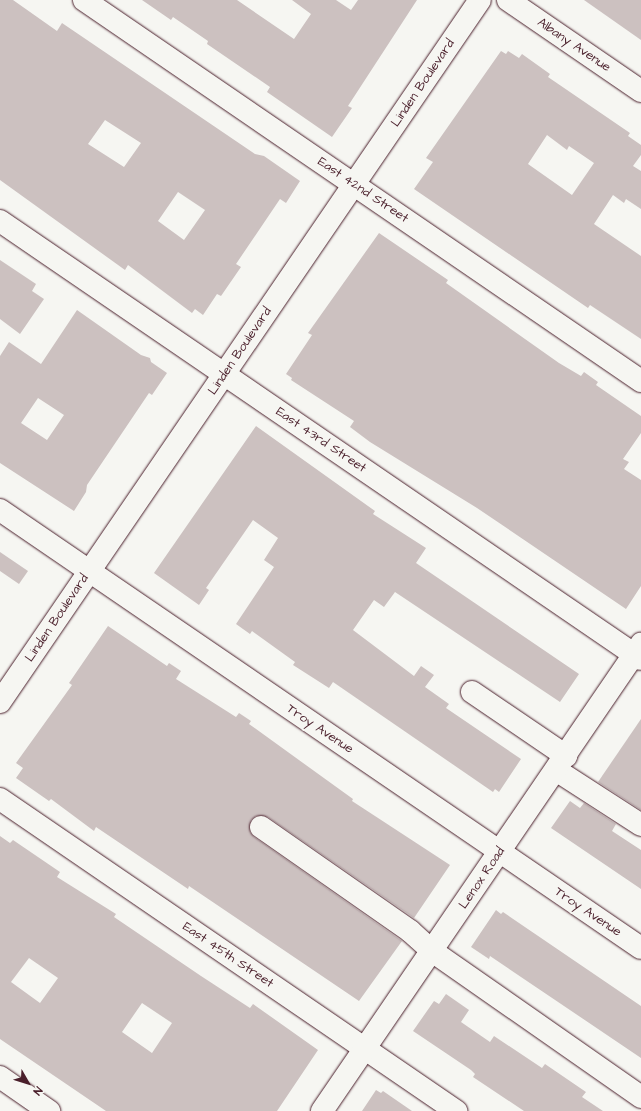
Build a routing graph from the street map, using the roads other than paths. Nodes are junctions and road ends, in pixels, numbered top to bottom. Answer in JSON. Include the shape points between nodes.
{"nodes":[{"id":1,"x":84,"y":0,"type":"edge"},
{"id":2,"x":480,"y":0,"type":"edge"},
{"id":3,"x":508,"y":0,"type":"edge"},
{"id":4,"x":641,"y":91,"type":"edge"},
{"id":5,"x":354,"y":184,"type":"junction"},
{"id":6,"x":0,"y":221,"type":"edge"},
{"id":7,"x":224,"y":374,"type":"junction"},
{"id":8,"x":641,"y":381,"type":"edge"},
{"id":9,"x":0,"y":510,"type":"edge"},
{"id":10,"x":90,"y":571,"type":"junction"},
{"id":11,"x":639,"y":653,"type":"edge"},
{"id":12,"x":472,"y":692,"type":"dead end"},
{"id":13,"x":0,"y":702,"type":"edge"},
{"id":14,"x":561,"y":763,"type":"junction"},
{"id":15,"x":0,"y":799,"type":"edge"},
{"id":16,"x":641,"y":825,"type":"edge"},
{"id":17,"x":261,"y":827,"type":"dead end"},
{"id":18,"x":500,"y":852,"type":"junction"},
{"id":19,"x":641,"y":948,"type":"edge"},
{"id":20,"x":432,"y":951,"type":"junction"},
{"id":21,"x":366,"y":1050,"type":"junction"},
{"id":22,"x":0,"y":1077,"type":"edge"},
{"id":23,"x":641,"y":1097,"type":"edge"},
{"id":24,"x":49,"y":1111,"type":"edge"},
{"id":25,"x":322,"y":1111,"type":"edge"},
{"id":26,"x":456,"y":1111,"type":"edge"}],
"edges":[{"from":1,"to":5,"type":"main road","name":"East 42nd Street"},
{"from":2,"to":5,"type":"main road","name":"Linden Boulevard"},
{"from":3,"to":4,"type":"main road","name":"Albany Avenue"},
{"from":5,"to":7,"type":"main road","name":"Linden Boulevard"},
{"from":5,"to":8,"type":"main road","name":"East 42nd Street"},
{"from":6,"to":7,"type":"main road","name":"East 43rd Street"},
{"from":7,"to":10,"type":"main road","name":"Linden Boulevard"},
{"from":7,"to":11,"type":"main road","name":"East 43rd Street"},
{"from":9,"to":10,"type":"main road","name":"Troy Avenue"},
{"from":10,"to":13,"type":"main road","name":"Linden Boulevard"},
{"from":10,"to":18,"type":"main road","name":"Troy Avenue"},
{"from":11,"to":14,"type":"main road","name":"Lenox Road"},
{"from":12,"to":14,"type":"main road"},
{"from":14,"to":16,"type":"main road"},
{"from":14,"to":18,"type":"main road","name":"Lenox Road"},
{"from":15,"to":21,"type":"main road","name":"East 45th Street"},
{"from":17,"to":20,"type":"main road","via":[[410,931]]},
{"from":18,"to":19,"type":"main road","name":"Troy Avenue"},
{"from":18,"to":20,"type":"main road","name":"Lenox Road"},
{"from":20,"to":21,"type":"main road","name":"Lenox Road"},
{"from":20,"to":23,"type":"main road"},
{"from":21,"to":25,"type":"main road","name":"Lenox Road"},
{"from":21,"to":26,"type":"main road","name":"East 45th Street"},
{"from":22,"to":24,"type":"main road"}]}
